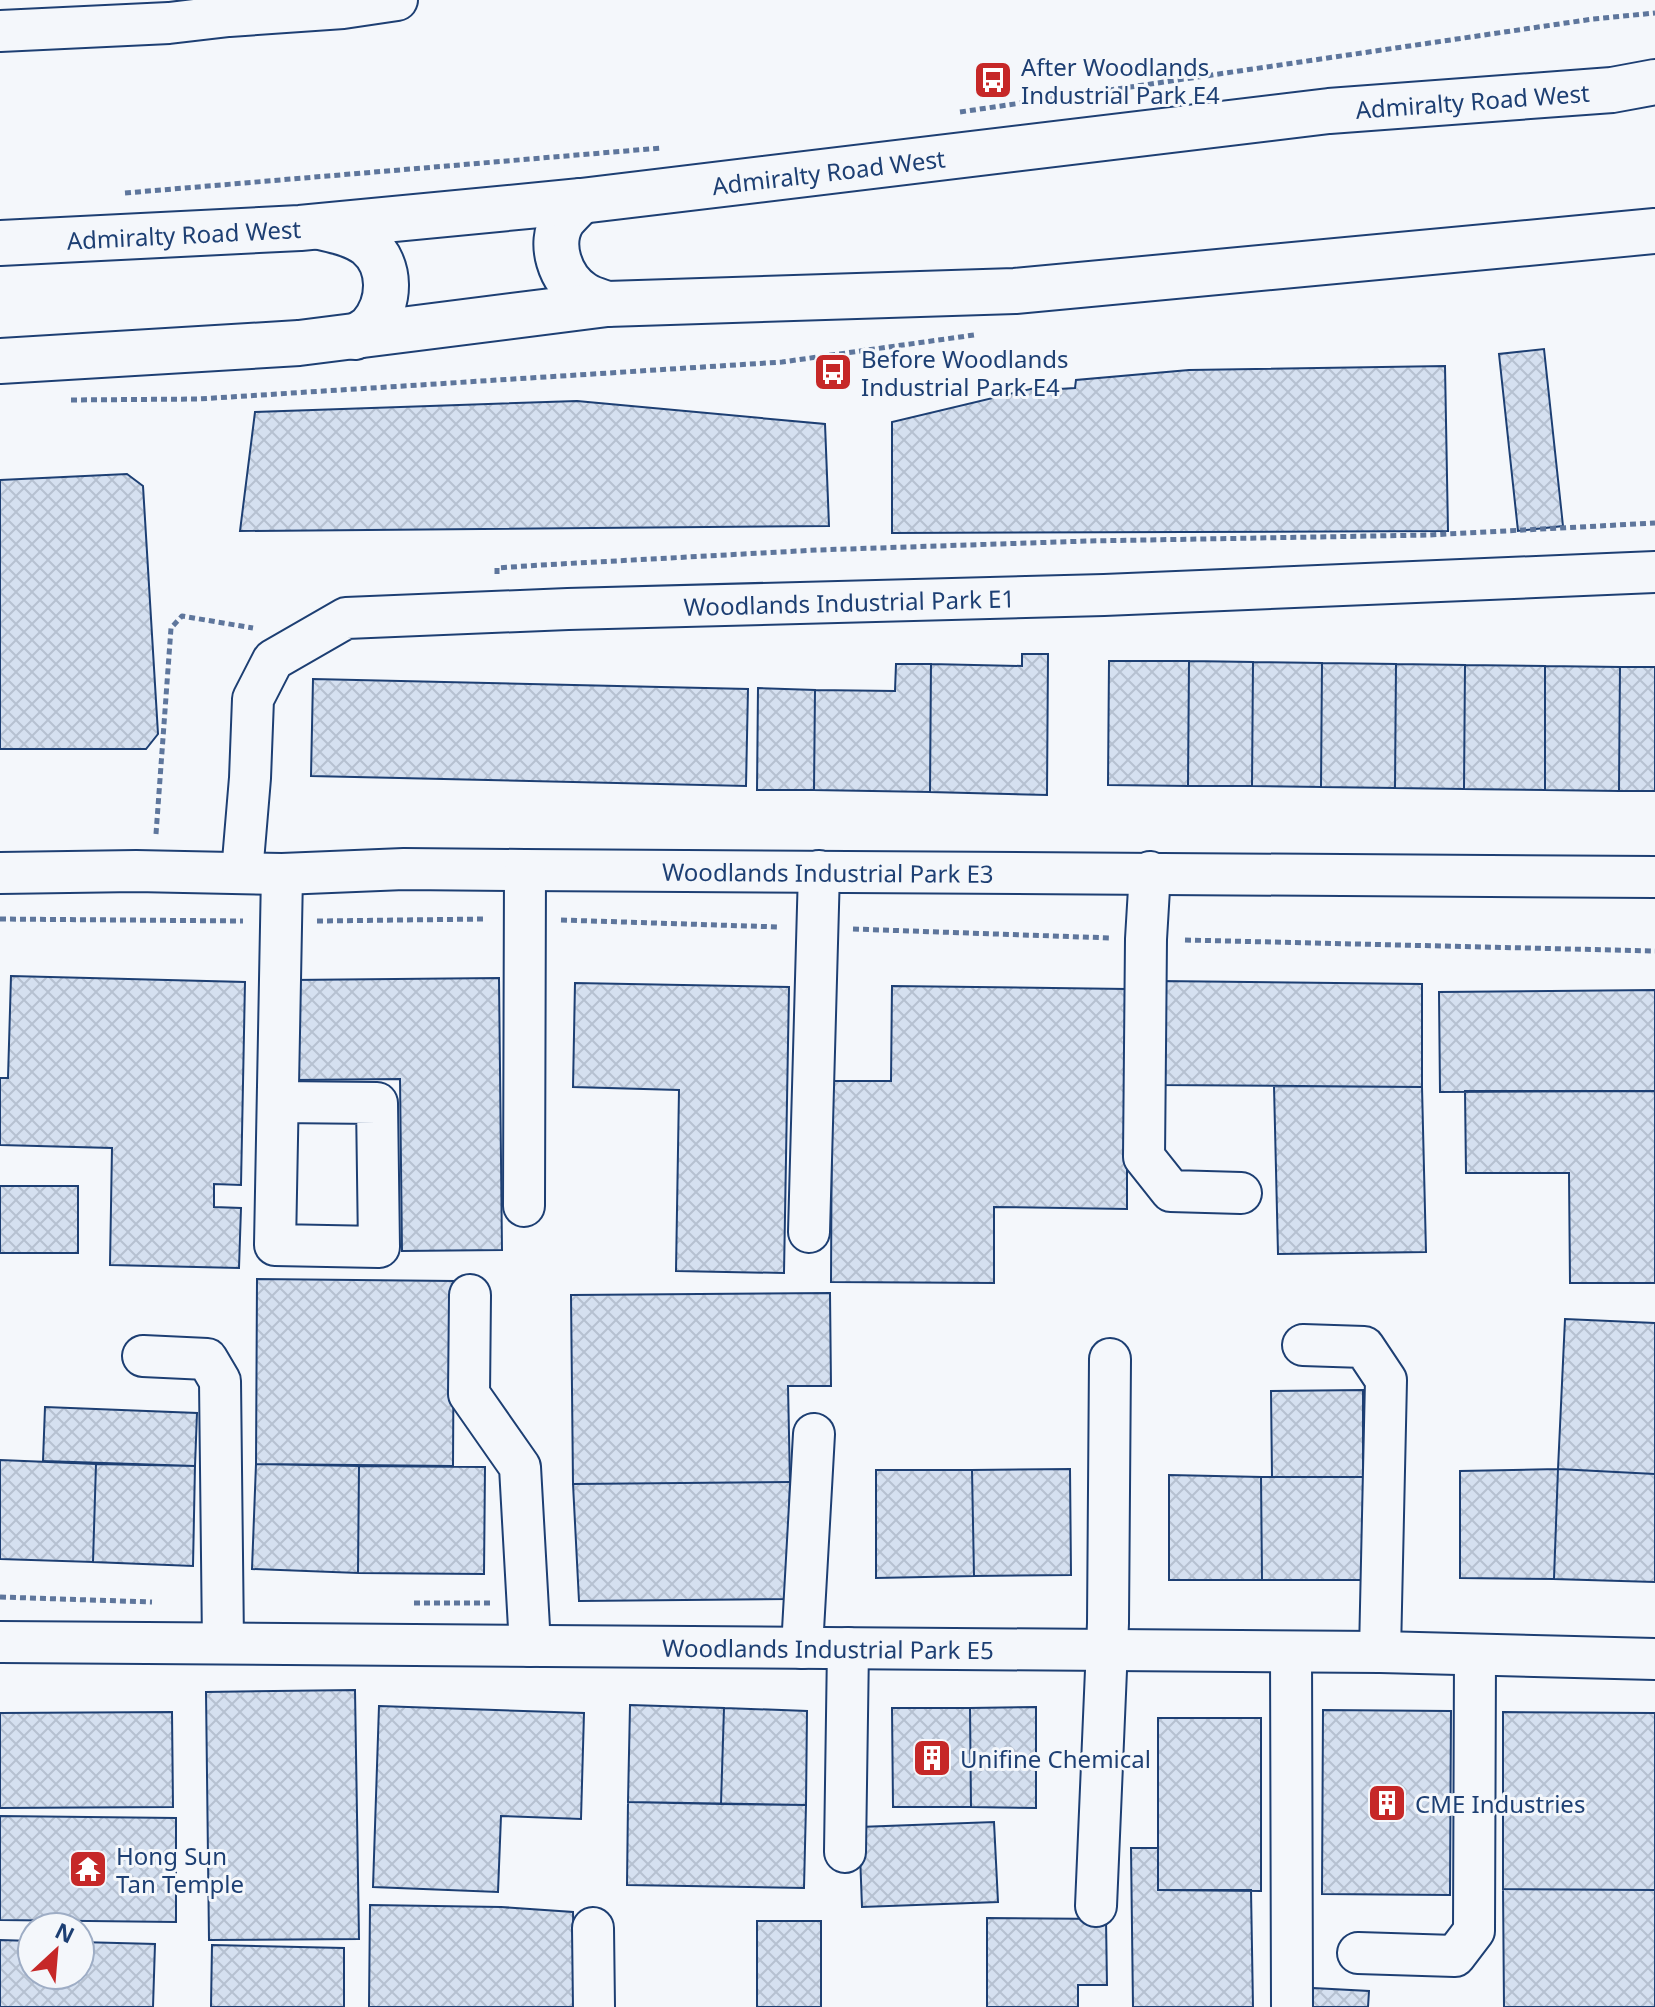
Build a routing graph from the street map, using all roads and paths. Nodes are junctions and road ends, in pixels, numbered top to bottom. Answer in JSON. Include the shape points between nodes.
{"nodes":[{"id":1,"x":397,"y":0,"type":"edge"},
{"id":2,"x":228,"y":8,"type":"edge"},
{"id":3,"x":1655,"y":13,"type":"edge"},
{"id":4,"x":0,"y":31,"type":"edge"},
{"id":5,"x":1655,"y":82,"type":"edge"},
{"id":6,"x":954,"y":112,"type":"dead end"},
{"id":7,"x":672,"y":147,"type":"dead end"},
{"id":8,"x":109,"y":195,"type":"dead end"},
{"id":9,"x":581,"y":201,"type":"junction"},
{"id":10,"x":318,"y":226,"type":"junction"},
{"id":11,"x":1655,"y":231,"type":"edge"},
{"id":12,"x":0,"y":243,"type":"edge"},
{"id":13,"x":607,"y":304,"type":"junction"},
{"id":14,"x":975,"y":335,"type":"dead end"},
{"id":15,"x":355,"y":337,"type":"junction"},
{"id":16,"x":0,"y":361,"type":"edge"},
{"id":17,"x":61,"y":400,"type":"dead end"},
{"id":18,"x":1655,"y":523,"type":"edge"},
{"id":19,"x":1655,"y":572,"type":"edge"},
{"id":20,"x":501,"y":611,"type":"junction"},
{"id":21,"x":310,"y":638,"type":"junction"},
{"id":22,"x":156,"y":839,"type":"dead end"},
{"id":23,"x":525,"y":870,"type":"junction"},
{"id":24,"x":819,"y":871,"type":"junction"},
{"id":25,"x":1150,"y":872,"type":"junction"},
{"id":26,"x":0,"y":873,"type":"edge"},
{"id":27,"x":242,"y":873,"type":"junction"},
{"id":28,"x":282,"y":874,"type":"junction"},
{"id":29,"x":1655,"y":877,"type":"edge"},
{"id":30,"x":278,"y":1102,"type":"dead end"},
{"id":31,"x":1241,"y":1193,"type":"dead end"},
{"id":32,"x":524,"y":1206,"type":"dead end"},
{"id":33,"x":809,"y":1232,"type":"dead end"},
{"id":34,"x":470,"y":1295,"type":"dead end"},
{"id":35,"x":1303,"y":1345,"type":"dead end"},
{"id":36,"x":143,"y":1356,"type":"dead end"},
{"id":37,"x":1110,"y":1359,"type":"dead end"},
{"id":38,"x":814,"y":1434,"type":"dead end"},
{"id":39,"x":0,"y":1642,"type":"edge"},
{"id":40,"x":223,"y":1643,"type":"junction"},
{"id":41,"x":530,"y":1646,"type":"junction"},
{"id":42,"x":802,"y":1648,"type":"junction"},
{"id":43,"x":848,"y":1648,"type":"junction"},
{"id":44,"x":1107,"y":1652,"type":"junction"},
{"id":45,"x":1291,"y":1652,"type":"junction"},
{"id":46,"x":1380,"y":1652,"type":"junction"},
{"id":47,"x":1475,"y":1656,"type":"junction"},
{"id":48,"x":1655,"y":1659,"type":"edge"},
{"id":49,"x":845,"y":1852,"type":"dead end"},
{"id":50,"x":1096,"y":1906,"type":"dead end"},
{"id":51,"x":593,"y":1928,"type":"dead end"},
{"id":52,"x":1358,"y":1953,"type":"dead end"},
{"id":53,"x":594,"y":2007,"type":"edge"},
{"id":54,"x":1292,"y":2007,"type":"edge"}],
"edges":[{"from":1,"to":2,"type":"street","via":[[343,8]]},
{"from":2,"to":4,"type":"street","via":[[169,23]]},
{"from":3,"to":6,"type":"path"},
{"from":5,"to":9,"type":"main road","name":"Admiralty Road West","via":[[1612,90],[1329,111]]},
{"from":7,"to":8,"type":"path"},
{"from":9,"to":10,"type":"main road","name":"Admiralty Road West"},
{"from":9,"to":13,"type":"main road","via":[[562,222],[558,262],[571,284]]},
{"from":10,"to":12,"type":"main road","name":"Admiralty Road West"},
{"from":10,"to":15,"type":"main road","via":[[368,245],[385,272],[380,310],[371,326]]},
{"from":11,"to":13,"type":"main road","via":[[1015,291]]},
{"from":13,"to":15,"type":"main road"},
{"from":14,"to":17,"type":"path","via":[[782,362],[198,399]]},
{"from":15,"to":16,"type":"main road"},
{"from":18,"to":20,"type":"path","via":[[1429,535],[817,550],[497,568]]},
{"from":19,"to":20,"type":"street","name":"Woodlands Industrial Park E1","via":[[1104,595]]},
{"from":20,"to":21,"type":"street","name":"Woodlands Industrial Park E1","via":[[346,618]]},
{"from":21,"to":22,"type":"path","via":[[182,616],[171,628]]},
{"from":21,"to":27,"type":"street","name":"Woodlands Industrial Park E1","via":[[273,660],[253,699]]},
{"from":23,"to":24,"type":"street","name":"Woodlands Industrial Park E3"},
{"from":23,"to":28,"type":"street","name":"Woodlands Industrial Park E3"},
{"from":23,"to":32,"type":"street"},
{"from":24,"to":25,"type":"street","name":"Woodlands Industrial Park E3"},
{"from":24,"to":33,"type":"street"},
{"from":25,"to":29,"type":"street","name":"Woodlands Industrial Park E3"},
{"from":25,"to":31,"type":"street","via":[[1144,1157],[1171,1191]]},
{"from":26,"to":27,"type":"street","name":"Woodlands Industrial Park E3"},
{"from":27,"to":28,"type":"street","name":"Woodlands Industrial Park E3"},
{"from":28,"to":30,"type":"street"},
{"from":34,"to":41,"type":"street","via":[[469,1394],[520,1467]]},
{"from":35,"to":46,"type":"street","via":[[1364,1347],[1386,1380]]},
{"from":36,"to":40,"type":"street","via":[[207,1359],[220,1381]]},
{"from":37,"to":44,"type":"street"},
{"from":38,"to":42,"type":"street"},
{"from":39,"to":40,"type":"street","name":"Woodlands Industrial Park E5"},
{"from":40,"to":41,"type":"street","name":"Woodlands Industrial Park E5"},
{"from":41,"to":42,"type":"street","name":"Woodlands Industrial Park E5"},
{"from":42,"to":43,"type":"street","name":"Woodlands Industrial Park E5"},
{"from":43,"to":44,"type":"street","name":"Woodlands Industrial Park E5"},
{"from":43,"to":49,"type":"street"},
{"from":44,"to":45,"type":"street","name":"Woodlands Industrial Park E5"},
{"from":44,"to":50,"type":"street"},
{"from":45,"to":46,"type":"street","name":"Woodlands Industrial Park E5"},
{"from":45,"to":54,"type":"street"},
{"from":46,"to":47,"type":"street","name":"Woodlands Industrial Park E5"},
{"from":47,"to":48,"type":"street","name":"Woodlands Industrial Park E5"},
{"from":47,"to":52,"type":"street","via":[[1474,1931],[1455,1956]]},
{"from":51,"to":53,"type":"street"}]}
